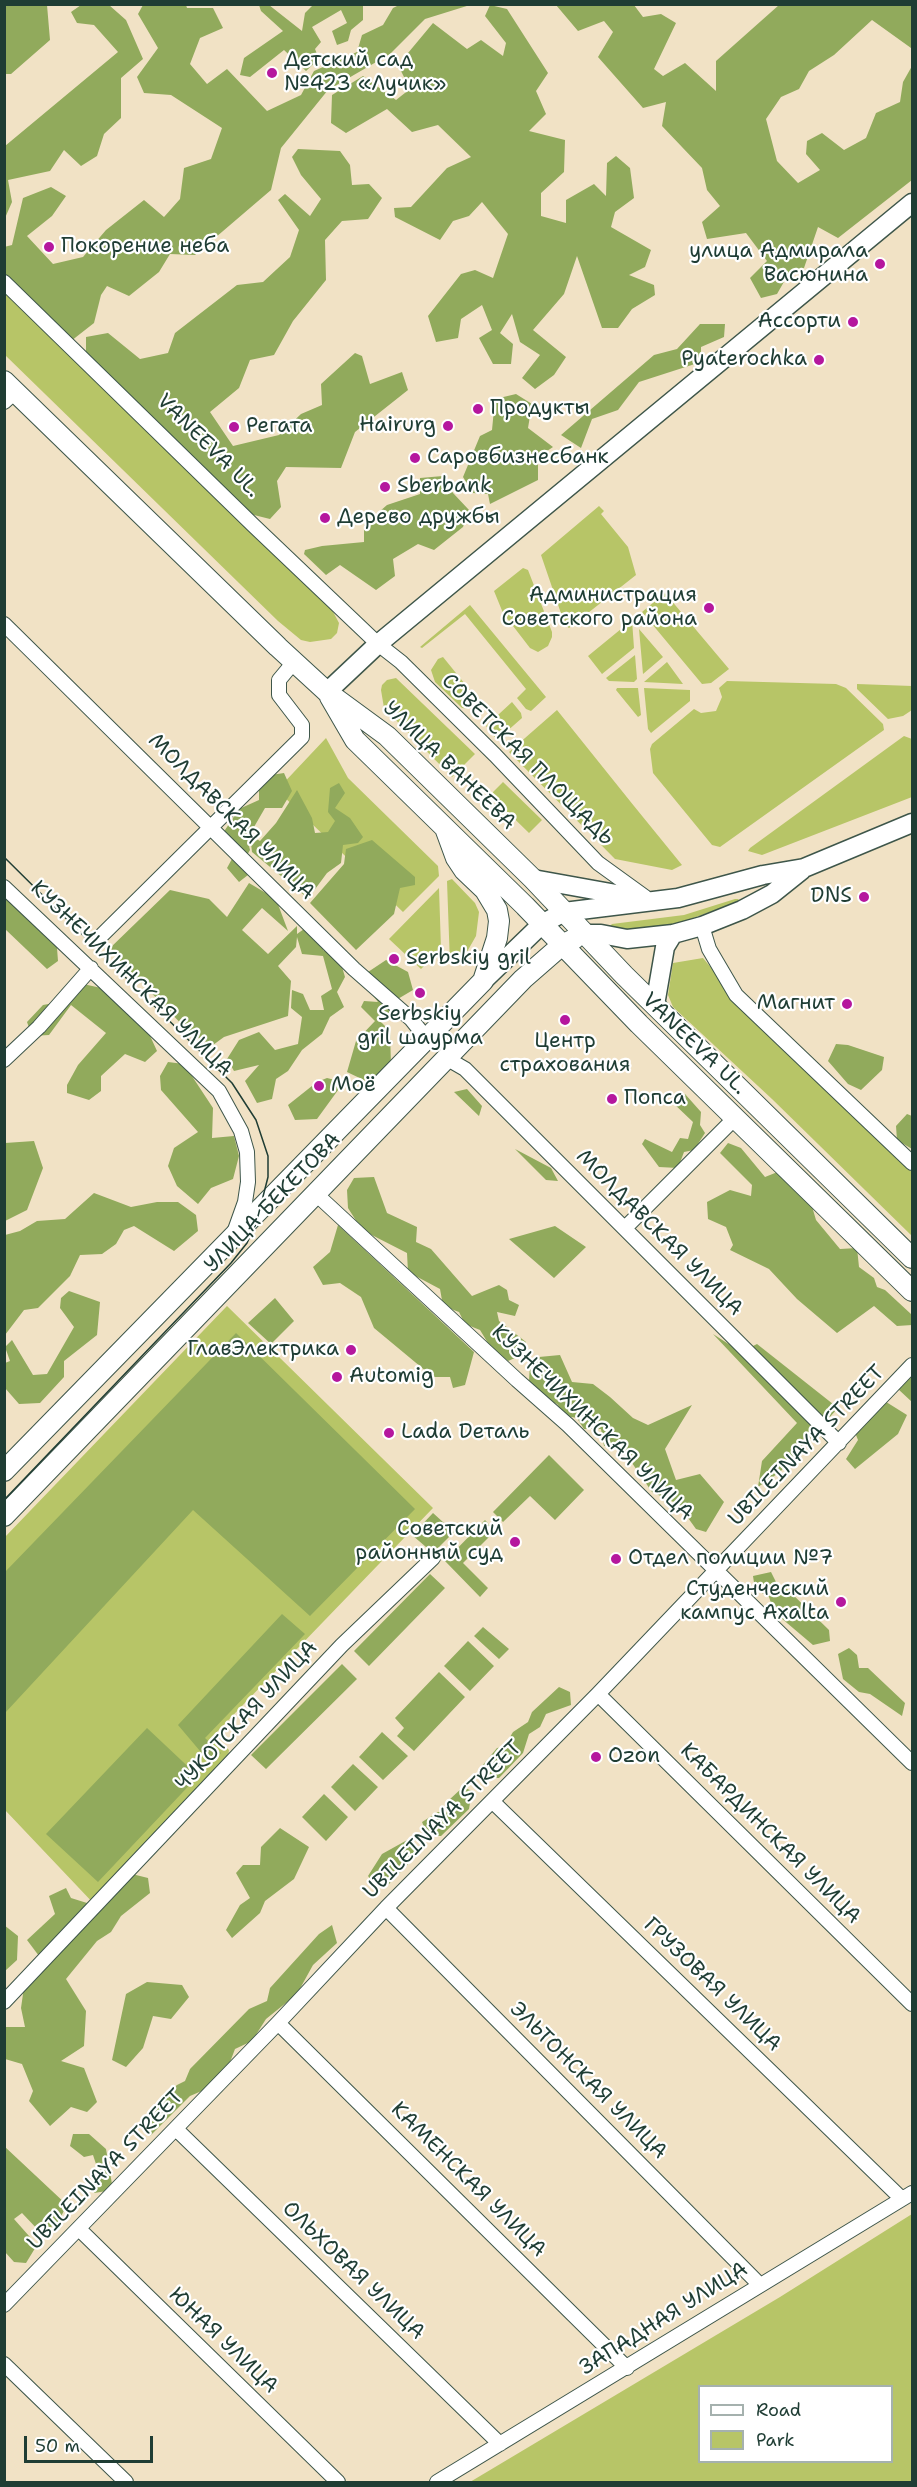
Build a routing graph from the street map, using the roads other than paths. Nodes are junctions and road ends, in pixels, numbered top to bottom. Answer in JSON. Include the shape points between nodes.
{"nodes":[{"id":1,"x":912,"y":203,"type":"edge"},
{"id":2,"x":4,"y":282,"type":"edge"},
{"id":3,"x":8,"y":392,"type":"edge"},
{"id":4,"x":4,"y":624,"type":"edge"},
{"id":5,"x":378,"y":644,"type":"junction"},
{"id":6,"x":294,"y":662,"type":"junction"},
{"id":7,"x":327,"y":692,"type":"junction"},
{"id":8,"x":912,"y":824,"type":"edge"},
{"id":9,"x":212,"y":828,"type":"junction"},
{"id":10,"x":445,"y":828,"type":"junction"},
{"id":11,"x":804,"y":868,"type":"junction"},
{"id":12,"x":533,"y":879,"type":"junction"},
{"id":13,"x":4,"y":887,"type":"edge"},
{"id":14,"x":650,"y":901,"type":"junction"},
{"id":15,"x":564,"y":912,"type":"junction"},
{"id":16,"x":542,"y":924,"type":"junction"},
{"id":17,"x":702,"y":926,"type":"junction"},
{"id":18,"x":585,"y":934,"type":"junction"},
{"id":19,"x":673,"y":934,"type":"junction"},
{"id":20,"x":100,"y":937,"type":"dead end"},
{"id":21,"x":562,"y":945,"type":"junction"},
{"id":22,"x":91,"y":968,"type":"junction"},
{"id":23,"x":483,"y":981,"type":"junction"},
{"id":24,"x":655,"y":1005,"type":"junction"},
{"id":25,"x":427,"y":1040,"type":"junction"},
{"id":26,"x":446,"y":1058,"type":"junction"},
{"id":27,"x":4,"y":1060,"type":"edge"},
{"id":28,"x":735,"y":1118,"type":"junction"},
{"id":29,"x":912,"y":1163,"type":"edge"},
{"id":30,"x":316,"y":1194,"type":"junction"},
{"id":31,"x":625,"y":1228,"type":"junction"},
{"id":32,"x":230,"y":1239,"type":"junction"},
{"id":33,"x":912,"y":1258,"type":"edge"},
{"id":34,"x":912,"y":1291,"type":"edge"},
{"id":35,"x":912,"y":1365,"type":"edge"},
{"id":36,"x":839,"y":1443,"type":"junction"},
{"id":37,"x":4,"y":1472,"type":"edge"},
{"id":38,"x":4,"y":1516,"type":"edge"},
{"id":39,"x":433,"y":1558,"type":"dead end"},
{"id":40,"x":715,"y":1572,"type":"junction"},
{"id":41,"x":597,"y":1694,"type":"junction"},
{"id":42,"x":912,"y":1763,"type":"edge"},
{"id":43,"x":492,"y":1801,"type":"junction"},
{"id":44,"x":386,"y":1908,"type":"junction"},
{"id":45,"x":4,"y":2002,"type":"edge"},
{"id":46,"x":912,"y":2004,"type":"edge"},
{"id":47,"x":278,"y":2023,"type":"junction"},
{"id":48,"x":176,"y":2129,"type":"junction"},
{"id":49,"x":907,"y":2196,"type":"edge"},
{"id":50,"x":79,"y":2229,"type":"junction"},
{"id":51,"x":759,"y":2284,"type":"junction"},
{"id":52,"x":4,"y":2305,"type":"edge"},
{"id":53,"x":4,"y":2364,"type":"edge"},
{"id":54,"x":627,"y":2368,"type":"junction"},
{"id":55,"x":500,"y":2444,"type":"junction"},
{"id":56,"x":126,"y":2482,"type":"edge"},
{"id":57,"x":338,"y":2482,"type":"edge"},
{"id":58,"x":437,"y":2482,"type":"edge"}],
"edges":[{"from":1,"to":5,"type":"street"},
{"from":2,"to":5,"type":"street","name":"VANEEVA UL."},
{"from":3,"to":6,"type":"main road"},
{"from":4,"to":9,"type":"street","name":"МОЛДАВСКАЯ УЛИЦА"},
{"from":5,"to":7,"type":"street"},
{"from":5,"to":14,"type":"street","name":"СОВЕТСКАЯ ПЛОЩАДЬ","via":[[495,755],[598,863]]},
{"from":6,"to":7,"type":"main road"},
{"from":6,"to":9,"type":"street","via":[[279,680],[279,695],[302,725],[302,737]]},
{"from":7,"to":10,"type":"main road","via":[[355,740]]},
{"from":7,"to":12,"type":"main road","name":"УЛИЦА ВАНЕЕВА","via":[[387,736]]},
{"from":8,"to":11,"type":"street"},
{"from":9,"to":20,"type":"street"},
{"from":9,"to":25,"type":"street","name":"МОЛДАВСКАЯ УЛИЦА","via":[[354,969],[411,1018]]},
{"from":10,"to":16,"type":"main road","name":"VANEEVA UL."},
{"from":10,"to":23,"type":"main road","via":[[456,858],[497,910],[497,938]]},
{"from":11,"to":14,"type":"street"},
{"from":11,"to":17,"type":"street","via":[[772,894]]},
{"from":12,"to":14,"type":"street"},
{"from":12,"to":15,"type":"main road","name":"УЛИЦА ВАНЕЕВА"},
{"from":13,"to":22,"type":"street","name":"КУЗНЕЧИХИНСКАЯ УЛИЦА"},
{"from":14,"to":15,"type":"street"},
{"from":15,"to":16,"type":"street","name":"УЛИЦА БЕКЕТОВА"},
{"from":15,"to":18,"type":"main road","name":"УЛИЦА ВАНЕЕВА"},
{"from":16,"to":21,"type":"main road","name":"VANEEVA UL."},
{"from":16,"to":23,"type":"street","name":"УЛИЦА БЕКЕТОВА"},
{"from":17,"to":19,"type":"street"},
{"from":17,"to":29,"type":"street","via":[[709,949],[736,995]]},
{"from":18,"to":19,"type":"street","via":[[627,939]]},
{"from":18,"to":21,"type":"main road","name":"УЛИЦА БЕКЕТОВА"},
{"from":18,"to":24,"type":"main road","name":"VANEEVA UL."},
{"from":19,"to":24,"type":"street","via":[[665,947]]},
{"from":21,"to":26,"type":"main road","name":"УЛИЦА БЕКЕТОВА","via":[[531,971]]},
{"from":21,"to":28,"type":"main road","name":"VANEEVA UL."},
{"from":22,"to":27,"type":"street"},
{"from":22,"to":32,"type":"street","name":"КУЗНЕЧИХИНСКАЯ УЛИЦА","via":[[219,1091],[241,1131],[248,1152],[248,1182],[238,1225]]},
{"from":23,"to":25,"type":"main road","name":"УЛИЦА БЕКЕТОВА"},
{"from":24,"to":33,"type":"main road","name":"VANEEVA UL."},
{"from":25,"to":32,"type":"main road","name":"УЛИЦА БЕКЕТОВА"},
{"from":26,"to":30,"type":"main road","name":"УЛИЦА БЕКЕТОВА"},
{"from":26,"to":31,"type":"street","name":"МОЛДАВСКАЯ УЛИЦА","via":[[465,1069]]},
{"from":28,"to":31,"type":"street"},
{"from":28,"to":34,"type":"main road","name":"VANEEVA UL."},
{"from":30,"to":38,"type":"main road","name":"УЛИЦА БЕКЕТОВА"},
{"from":30,"to":40,"type":"street","name":"КУЗНЕЧИХИНСКАЯ УЛИЦА","via":[[568,1425]]},
{"from":31,"to":36,"type":"street","name":"МОЛДАВСКАЯ УЛИЦА"},
{"from":32,"to":37,"type":"main road","name":"УЛИЦА БЕКЕТОВА"},
{"from":35,"to":36,"type":"street","name":"UBILEINAYA STREET"},
{"from":36,"to":40,"type":"street","name":"UBILEINAYA STREET"},
{"from":39,"to":45,"type":"street","name":"ЧУКОТСКАЯ УЛИЦА","via":[[342,1645]]},
{"from":40,"to":41,"type":"street","name":"UBILEINAYA STREET"},
{"from":40,"to":42,"type":"street","name":"КУЗНЕЧИХИНСКАЯ УЛИЦА"},
{"from":41,"to":43,"type":"street","name":"UBILEINAYA STREET"},
{"from":41,"to":46,"type":"street","name":"КАБАРДИНСКАЯ УЛИЦА"},
{"from":43,"to":44,"type":"street","name":"UBILEINAYA STREET"},
{"from":43,"to":49,"type":"street","name":"ГРУЗОВАЯ УЛИЦА"},
{"from":44,"to":47,"type":"street","name":"UBILEINAYA STREET"},
{"from":44,"to":51,"type":"street","name":"ЭЛЬТОНСКАЯ УЛИЦА"},
{"from":47,"to":48,"type":"street","name":"UBILEINAYA STREET"},
{"from":47,"to":54,"type":"street","name":"КАМЕНСКАЯ УЛИЦА"},
{"from":48,"to":50,"type":"street","name":"UBILEINAYA STREET"},
{"from":48,"to":55,"type":"street","name":"ОЛЬХОВАЯ УЛИЦА"},
{"from":49,"to":51,"type":"street","name":"ЗАПАДНАЯ УЛИЦА"},
{"from":50,"to":52,"type":"street","name":"UBILEINAYA STREET"},
{"from":50,"to":57,"type":"street","name":"ЮНАЯ УЛИЦА"},
{"from":51,"to":54,"type":"street","name":"ЗАПАДНАЯ УЛИЦА"},
{"from":53,"to":56,"type":"street"},
{"from":54,"to":55,"type":"street","name":"ЗАПАДНАЯ УЛИЦА"},
{"from":55,"to":58,"type":"street","name":"ЗАПАДНАЯ УЛИЦА"}]}
